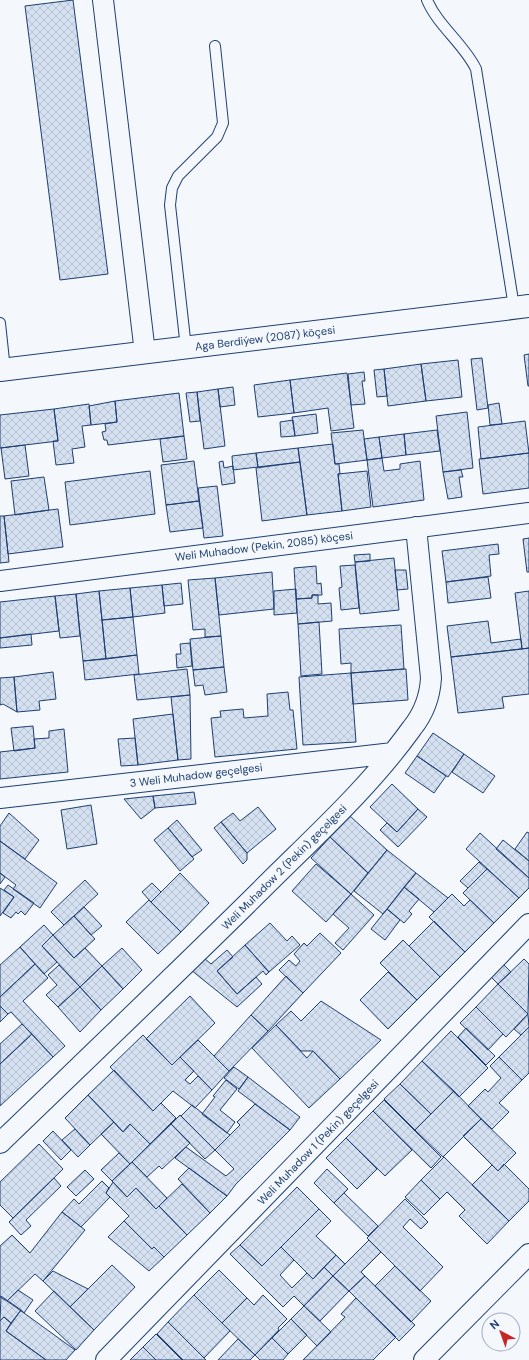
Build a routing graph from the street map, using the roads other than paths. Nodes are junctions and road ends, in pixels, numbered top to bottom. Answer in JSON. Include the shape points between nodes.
{"nodes":[{"id":1,"x":103,"y":0,"type":"edge"},
{"id":2,"x":427,"y":0,"type":"edge"},
{"id":3,"x":215,"y":46,"type":"dead end"},
{"id":4,"x":522,"y":307,"type":"edge"},
{"id":5,"x":0,"y":323,"type":"edge"},
{"id":6,"x":186,"y":348,"type":"junction"},
{"id":7,"x":145,"y":353,"type":"junction"},
{"id":8,"x":2,"y":370,"type":"edge"},
{"id":9,"x":529,"y":513,"type":"edge"},
{"id":10,"x":416,"y":527,"type":"junction"},
{"id":11,"x":0,"y":580,"type":"edge"},
{"id":12,"x":393,"y":753,"type":"junction"},
{"id":13,"x":0,"y":798,"type":"edge"},
{"id":14,"x":529,"y":924,"type":"edge"},
{"id":15,"x":0,"y":1143,"type":"edge"},
{"id":16,"x":529,"y":1254,"type":"edge"},
{"id":17,"x":106,"y":1360,"type":"edge"},
{"id":18,"x":424,"y":1360,"type":"edge"}],
"edges":[{"from":1,"to":7,"type":"street"},
{"from":2,"to":4,"type":"lane","via":[[470,57],[476,69]]},
{"from":3,"to":6,"type":"lane","via":[[223,123],[217,137],[178,176],[172,188],[170,206]]},
{"from":4,"to":6,"type":"street","name":"Aga Berdiýew (2087) köçesi"},
{"from":5,"to":8,"type":"lane"},
{"from":6,"to":7,"type":"street","name":"Aga Berdiýew (2087) köçesi"},
{"from":7,"to":8,"type":"street","name":"Aga Berdiýew (2087) köçesi"},
{"from":9,"to":10,"type":"street","name":"Weli Muhadow (Pekin, 2085) köçesi"},
{"from":10,"to":11,"type":"street","name":"Weli Muhadow (Pekin, 2085) köçesi"},
{"from":10,"to":12,"type":"street","name":"Weli Muhadow 2 (Pekin) geçelgesi","via":[[430,689],[424,709]]},
{"from":12,"to":13,"type":"street","name":"3 Weli Muhadow geçelgesi"},
{"from":12,"to":15,"type":"street","name":"Weli Muhadow 2 (Pekin) geçelgesi","via":[[309,843]]},
{"from":14,"to":17,"type":"street","name":"Weli Muhadow 1 (Pekin) geçelgesi"},
{"from":16,"to":18,"type":"street"}]}
